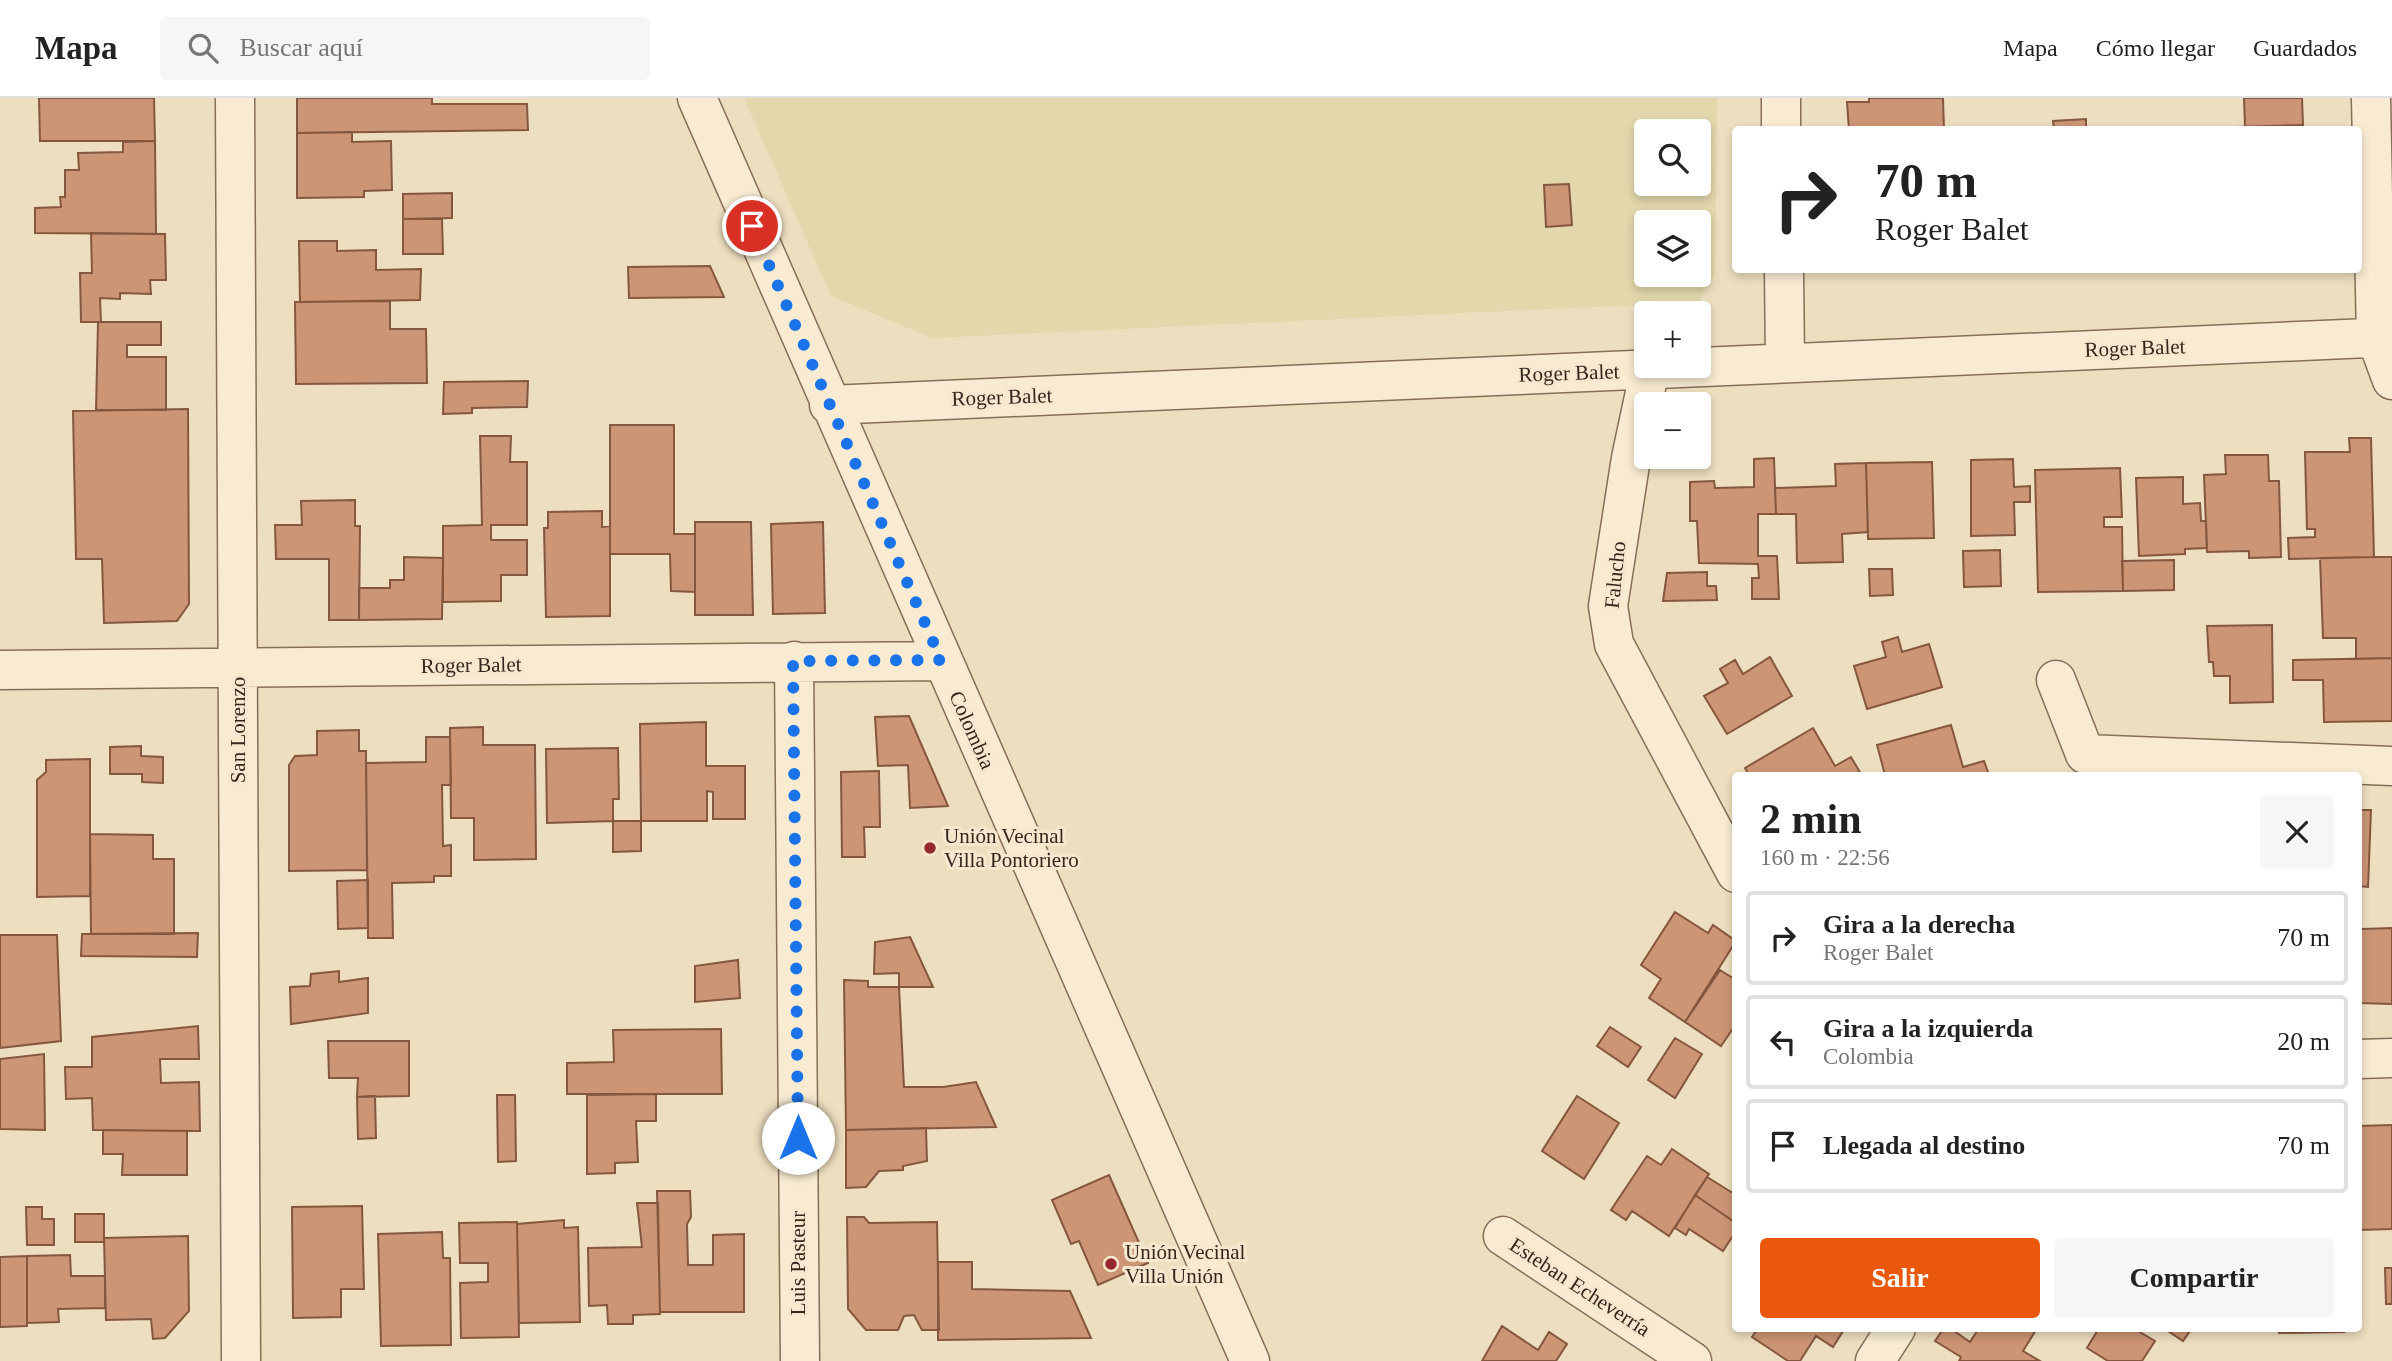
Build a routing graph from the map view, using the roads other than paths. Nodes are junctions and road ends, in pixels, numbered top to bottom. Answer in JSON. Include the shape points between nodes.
{"nodes":[{"id":1,"x":235,"y":98,"type":"edge"},
{"id":2,"x":697,"y":98,"type":"edge"},
{"id":3,"x":1780,"y":98,"type":"edge"},
{"id":4,"x":2371,"y":98,"type":"edge"},
{"id":5,"x":1781,"y":126,"type":"edge"},
{"id":6,"x":1784,"y":273,"type":"edge"},
{"id":7,"x":2384,"y":337,"type":"edge"},
{"id":8,"x":1785,"y":363,"type":"junction"},
{"id":9,"x":1711,"y":366,"type":"edge"},
{"id":10,"x":1634,"y":370,"type":"edge"},
{"id":11,"x":1648,"y":378,"type":"edge"},
{"id":12,"x":2392,"y":380,"type":"edge"},
{"id":13,"x":830,"y":405,"type":"junction"},
{"id":14,"x":941,"y":660,"type":"junction"},
{"id":15,"x":793,"y":661,"type":"junction"},
{"id":16,"x":237,"y":667,"type":"junction"},
{"id":17,"x":0,"y":670,"type":"edge"},
{"id":18,"x":2056,"y":680,"type":"dead end"},
{"id":19,"x":2392,"y":766,"type":"edge"},
{"id":20,"x":1726,"y":858,"type":"edge"},
{"id":21,"x":2392,"y":1058,"type":"edge"},
{"id":22,"x":2362,"y":1059,"type":"edge"},
{"id":23,"x":1503,"y":1236,"type":"dead end"},
{"id":24,"x":1893,"y":1332,"type":"edge"},
{"id":25,"x":241,"y":1361,"type":"edge"},
{"id":26,"x":800,"y":1361,"type":"edge"},
{"id":27,"x":1250,"y":1361,"type":"edge"},
{"id":28,"x":1692,"y":1361,"type":"edge"},
{"id":29,"x":1875,"y":1361,"type":"edge"}],
"edges":[{"from":1,"to":16,"type":"street","name":"San Lorenzo"},
{"from":2,"to":13,"type":"street","name":"Colombia"},
{"from":3,"to":5,"type":"street"},
{"from":4,"to":7,"type":"street"},
{"from":6,"to":8,"type":"street"},
{"from":7,"to":8,"type":"street","name":"Roger Balet"},
{"from":7,"to":12,"type":"street"},
{"from":8,"to":9,"type":"street","name":"Roger Balet"},
{"from":10,"to":13,"type":"street","name":"Roger Balet"},
{"from":11,"to":20,"type":"street","name":"Falucho","via":[[1608,606],[1614,644]]},
{"from":13,"to":14,"type":"street","name":"Colombia"},
{"from":14,"to":15,"type":"street","name":"Roger Balet"},
{"from":14,"to":27,"type":"street","name":"Colombia"},
{"from":15,"to":16,"type":"street","name":"Roger Balet"},
{"from":15,"to":26,"type":"street","name":"Luis Pasteur"},
{"from":16,"to":17,"type":"street","name":"Roger Balet"},
{"from":16,"to":25,"type":"street","name":"San Lorenzo"},
{"from":18,"to":19,"type":"street","via":[[2085,754]]},
{"from":21,"to":22,"type":"street"},
{"from":23,"to":28,"type":"street","name":"Esteban Echeverría"},
{"from":24,"to":29,"type":"street"}]}
